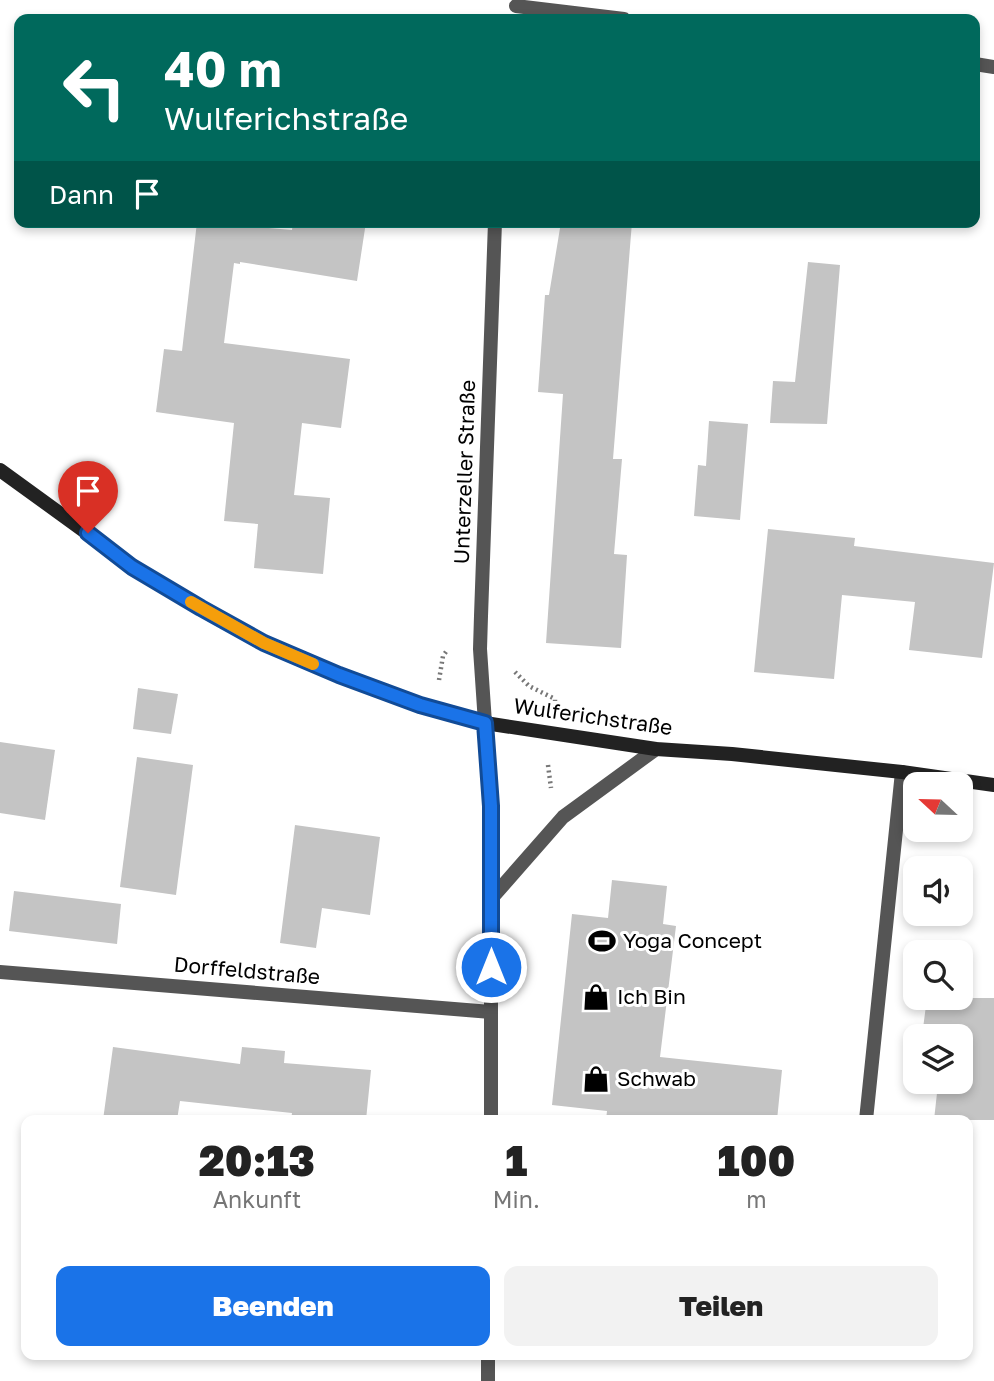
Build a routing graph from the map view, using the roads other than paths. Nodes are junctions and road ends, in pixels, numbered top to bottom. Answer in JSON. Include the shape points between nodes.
{"nodes":[{"id":1,"x":516,"y":8,"type":"edge"},
{"id":2,"x":575,"y":14,"type":"edge"},
{"id":3,"x":495,"y":228,"type":"edge"},
{"id":4,"x":0,"y":470,"type":"edge"},
{"id":5,"x":485,"y":723,"type":"junction"},
{"id":6,"x":656,"y":749,"type":"junction"},
{"id":7,"x":902,"y":772,"type":"junction"},
{"id":8,"x":994,"y":785,"type":"edge"},
{"id":9,"x":491,"y":899,"type":"junction"},
{"id":10,"x":0,"y":972,"type":"edge"},
{"id":11,"x":491,"y":1012,"type":"junction"},
{"id":12,"x":491,"y":1115,"type":"edge"},
{"id":13,"x":867,"y":1115,"type":"edge"},
{"id":14,"x":488,"y":1360,"type":"edge"},
{"id":15,"x":488,"y":1381,"type":"edge"}],
"edges":[{"from":1,"to":2,"type":"street"},
{"from":3,"to":5,"type":"street","name":"Unterzeller Straße","via":[[480,649]]},
{"from":4,"to":5,"type":"main road","name":"Wulferichstraße","via":[[132,567],[264,643],[420,705]]},
{"from":5,"to":6,"type":"main road","name":"Wulferichstraße"},
{"from":5,"to":9,"type":"street","name":"Unterzeller Straße"},
{"from":6,"to":7,"type":"main road","name":"Wulferichstraße"},
{"from":6,"to":9,"type":"street","via":[[563,817]]},
{"from":7,"to":8,"type":"main road","name":"Wulferichstraße"},
{"from":7,"to":13,"type":"street"},
{"from":9,"to":11,"type":"street","name":"Unterzeller Straße"},
{"from":10,"to":11,"type":"street","name":"Dorffeldstraße"},
{"from":11,"to":12,"type":"street","name":"Unterzeller Straße"},
{"from":14,"to":15,"type":"street"}]}
